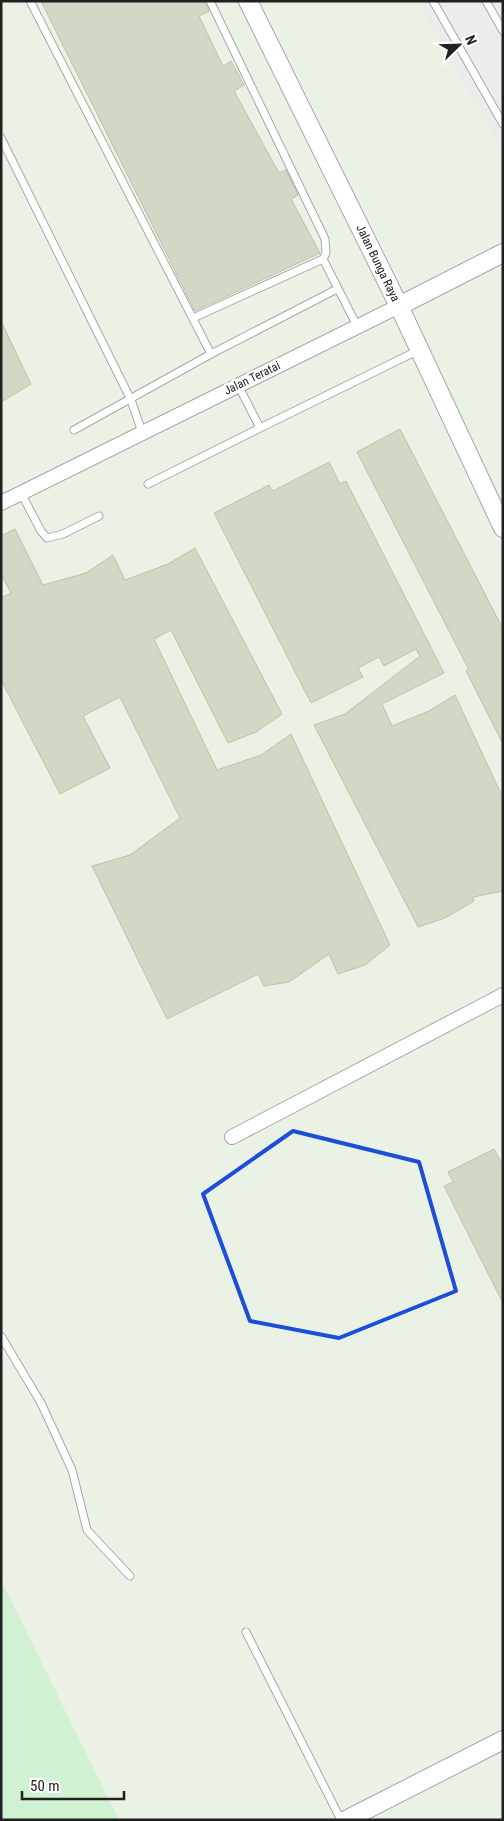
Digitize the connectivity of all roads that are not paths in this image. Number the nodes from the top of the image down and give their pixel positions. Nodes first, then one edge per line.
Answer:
1 (30, 1) edge
2 (210, 1) edge
3 (248, 1) edge
4 (433, 1) edge
5 (486, 1) edge
6 (503, 31) edge
7 (503, 124) edge
8 (1, 138) edge
9 (503, 253) edge
10 (323, 259) junction
11 (338, 290) junction
12 (399, 306) junction
13 (193, 318) junction
14 (357, 326) junction
15 (420, 350) junction
16 (211, 354) junction
17 (238, 385) junction
18 (131, 400) junction
19 (260, 428) junction
20 (74, 430) dead end
21 (142, 432) junction
22 (148, 484) dead end
23 (21, 493) junction
24 (1, 503) edge
25 (99, 516) dead end
26 (503, 528) edge
27 (503, 994) edge
28 (232, 1137) dead end
29 (1, 1336) edge
30 (130, 1576) dead end
31 (246, 1632) dead end
32 (503, 1740) edge
33 (341, 1820) edge
34 (346, 1820) edge

1 - 13 lane
2 - 10 lane
3 - 12 street, Jalan Bunga Raya
4 - 7 lane
5 - 6 lane
8 - 18 lane
9 - 12 street, Jalan Teratai
10 - 11 lane
10 - 13 lane
11 - 14 lane
11 - 16 lane
12 - 14 street, Jalan Teratai
12 - 15 street, Jalan Bunga Raya
13 - 16 lane
14 - 17 street, Jalan Teratai
15 - 19 lane
15 - 26 street, Jalan Bunga Raya
16 - 18 lane
17 - 19 lane
17 - 21 street, Jalan Teratai
18 - 20 lane
18 - 21 lane
19 - 22 lane
21 - 23 street, Jalan Teratai
23 - 24 street, Jalan Teratai
23 - 25 lane
27 - 28 street
29 - 30 lane
31 - 33 lane
32 - 34 street

